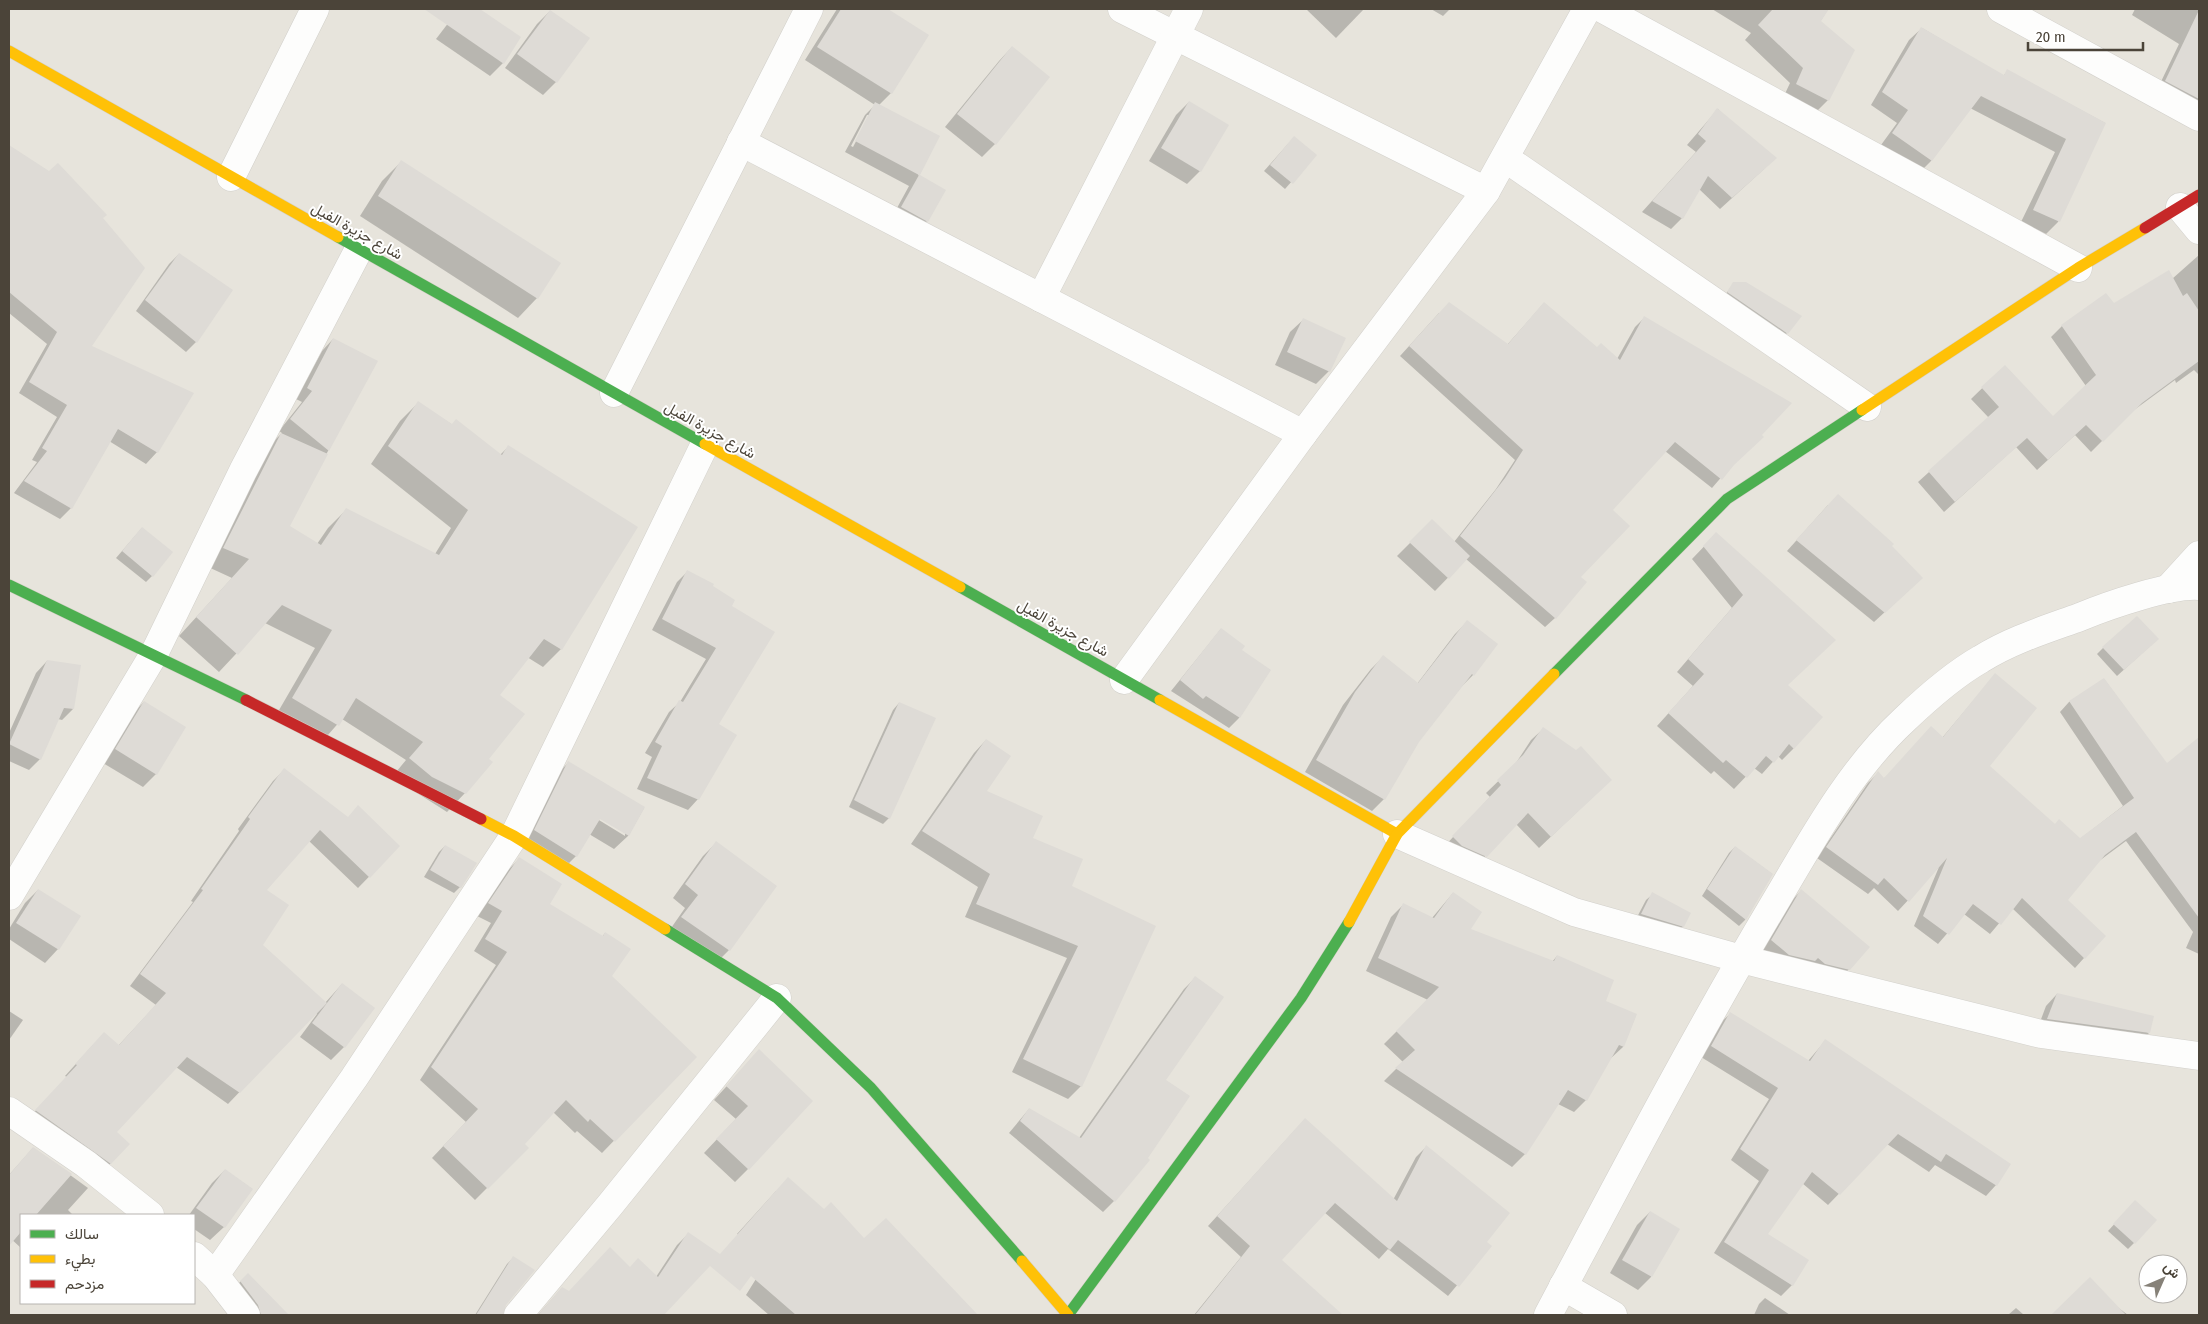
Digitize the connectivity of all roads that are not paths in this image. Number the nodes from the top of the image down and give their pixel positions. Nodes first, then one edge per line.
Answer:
1 (315, 9) edge
2 (809, 9) edge
3 (1122, 9) edge
4 (1189, 9) edge
5 (1587, 9) edge
6 (1603, 9) edge
7 (2001, 9) edge
8 (1175, 36) junction
9 (9, 51) edge
10 (2199, 117) edge
11 (741, 142) junction
12 (1505, 158) junction
13 (231, 177) junction
14 (1486, 191) junction
15 (2190, 201) edge
16 (2199, 230) edge
17 (359, 250) junction
18 (2078, 268) junction
19 (1041, 298) junction
20 (614, 393) junction
21 (1867, 407) junction
22 (1303, 434) junction
23 (705, 444) junction
24 (2199, 555) edge
25 (9, 585) edge
26 (2199, 586) edge
27 (2168, 589) junction
28 (154, 654) junction
29 (1124, 680) junction
30 (1397, 834) junction
31 (514, 836) junction
32 (9, 896) edge
33 (1741, 959) junction
34 (776, 998) junction
35 (2199, 1056) edge
36 (9, 1111) edge
37 (149, 1214) edge
38 (195, 1257) edge
39 (215, 1275) junction
40 (1563, 1286) junction
41 (246, 1315) edge
42 (518, 1315) edge
43 (1068, 1315) edge
44 (1548, 1315) edge
45 (1614, 1315) edge

1 - 13 street
2 - 11 street
3 - 8 street
4 - 8 street
5 - 12 street
6 - 18 street
7 - 10 street
8 - 14 street
8 - 19 street
9 - 13 street, شارع جزيرة الفيل
11 - 19 street
11 - 20 street
12 - 14 street
12 - 21 street
13 - 17 street, شارع جزيرة الفيل
14 - 22 street
15 - 16 street
15 - 18 street
17 - 20 street, شارع جزيرة الفيل
17 - 28 street
18 - 21 street
19 - 22 street
20 - 23 street, شارع جزيرة الفيل
21 - 30 street
22 - 29 street
23 - 29 street, شارع جزيرة الفيل
23 - 31 street
24 - 27 street
25 - 28 street
26 - 27 street
27 - 33 street
28 - 31 street
28 - 32 street
29 - 30 street, شارع جزيرة الفيل
30 - 33 street
30 - 43 street
31 - 34 street
31 - 39 street
33 - 35 street
33 - 40 street
34 - 42 street
34 - 43 street
36 - 37 street
38 - 39 street
39 - 41 street
40 - 44 street
40 - 45 street

